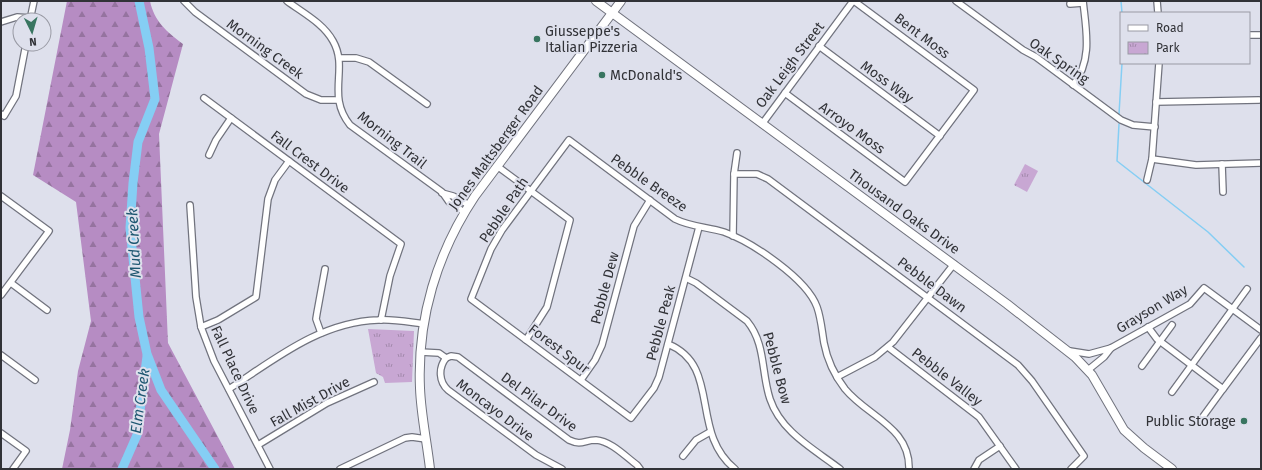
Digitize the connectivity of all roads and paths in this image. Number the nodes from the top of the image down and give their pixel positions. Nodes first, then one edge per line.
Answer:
1 (34, 1) edge
2 (184, 1) edge
3 (287, 1) edge
4 (596, 1) edge
5 (621, 1) edge
6 (854, 1) edge
7 (956, 1) edge
8 (1157, 1) edge
9 (1083, 2) edge
10 (1070, 4) dead end
11 (32, 12) edge
12 (1158, 12) edge
13 (612, 13) junction
14 (12, 19) edge
15 (1, 22) edge
16 (1250, 35) edge
17 (1261, 35) edge
18 (819, 46) junction
19 (24, 52) edge
20 (339, 58) junction
21 (1159, 64) edge
22 (1073, 85) junction
23 (785, 93) junction
24 (204, 98) dead end
25 (338, 100) junction
26 (1259, 100) dead end
27 (1156, 102) junction
28 (427, 104) dead end
29 (3, 115) edge
30 (231, 118) junction
31 (762, 124) junction
32 (1155, 127) junction
33 (940, 136) junction
34 (568, 140) joint
35 (737, 153) dead end
36 (208, 155) dead end
37 (1152, 159) junction
38 (289, 162) junction
39 (1261, 163) edge
40 (1222, 164) junction
41 (497, 166) junction
42 (734, 174) junction
43 (1147, 180) dead end
44 (530, 191) junction
45 (442, 192) junction
46 (1223, 192) dead end
47 (1, 196) edge
48 (650, 200) junction
49 (190, 205) dead end
50 (469, 205) junction
51 (464, 212) junction
52 (699, 228) junction
53 (733, 236) junction
54 (954, 264) junction
55 (325, 269) dead end
56 (686, 278) junction
57 (10, 283) junction
58 (1247, 289) dead end
59 (1, 295) edge
60 (928, 297) junction
61 (471, 299) joint
62 (1233, 309) junction
63 (47, 310) dead end
64 (381, 320) junction
65 (424, 324) junction
66 (1172, 325) dead end
67 (201, 327) junction
68 (1148, 327) junction
69 (1261, 330) edge
70 (321, 333) junction
71 (1261, 338) edge
72 (526, 340) junction
73 (1159, 341) junction
74 (668, 344) junction
75 (888, 347) junction
76 (1111, 348) junction
77 (1067, 351) junction
78 (420, 352) junction
79 (1, 355) edge
80 (446, 358) junction
81 (1192, 365) junction
82 (1142, 366) dead end
83 (1088, 370) junction
84 (837, 377) junction
85 (35, 380) dead end
86 (581, 380) junction
87 (374, 382) dead end
88 (229, 389) junction
89 (1223, 389) junction
90 (1172, 392) dead end
91 (632, 418) joint
92 (1199, 422) dead end
93 (710, 432) junction
94 (1, 433) edge
95 (426, 439) junction
96 (258, 445) junction
97 (1000, 446) junction
98 (682, 456) dead end
99 (13, 469) edge
100 (270, 469) edge
101 (340, 469) edge
102 (430, 469) edge
103 (562, 469) edge
104 (640, 469) edge
105 (735, 469) edge
106 (840, 469) edge
107 (909, 469) edge
108 (974, 469) edge
109 (1016, 469) edge
110 (1071, 469) edge
111 (1172, 469) edge

1 - 11 street
2 - 25 street, Morning Creek
3 - 20 street, Morning Trail
4 - 13 main road, Thousand Oaks Drive
5 - 13 main road, Jones Maltsberger Road
6 - 18 street, Oak Leigh Street
6 - 33 street, Bent Moss
7 - 22 street, Oak Spring
8 - 12 street
9 - 10 street
9 - 22 street
13 - 31 main road, Thousand Oaks Drive
13 - 41 main road, Jones Maltsberger Road
14 - 15 street
16 - 17 street
18 - 23 street, Oak Leigh Street
18 - 33 street, Moss Way
19 - 29 street
20 - 25 street, Morning Trail
20 - 28 street
21 - 27 street
22 - 32 street, Oak Spring
23 - 31 street, Oak Leigh Street
23 - 33 street, Arroyo Moss
24 - 30 street, Fall Crest Drive
25 - 45 street, Morning Trail
26 - 27 street
27 - 32 street
30 - 36 street
30 - 38 street, Fall Crest Drive
31 - 54 main road, Thousand Oaks Drive
32 - 37 street
34 - 44 street, Pebble Path
34 - 48 street, Pebble Breeze
35 - 42 street
37 - 40 street
37 - 43 street
38 - 64 street, Fall Crest Drive
38 - 67 street
39 - 40 street
40 - 46 street
41 - 44 street
41 - 50 main road, Jones Maltsberger Road
42 - 53 street
42 - 60 street, Pebble Dawn
44 - 61 street, Pebble Path
44 - 72 street
45 - 50 street, Morning Trail
45 - 51 street, Morning Trail
47 - 57 street
48 - 52 street, Pebble Breeze
48 - 86 street, Pebble Dew
49 - 67 street, Fall Place Drive
50 - 51 main road, Jones Maltsberger Road
51 - 65 main road, Jones Maltsberger Road
52 - 53 street, Pebble Breeze
52 - 56 street, Pebble Peak
53 - 84 street, Pebble Breeze
54 - 60 street
54 - 77 main road, Thousand Oaks Drive
55 - 70 street
56 - 74 street, Pebble Peak
56 - 106 street, Pebble Bow
57 - 59 street
57 - 63 street
58 - 62 street
60 - 75 street
60 - 110 street, Pebble Dawn
61 - 72 street, Forest Spur
62 - 68 street, Grayson Way
62 - 69 street, Grayson Way
62 - 81 street
64 - 65 street
64 - 70 street
65 - 78 main road, Jones Maltsberger Road
66 - 73 street
67 - 88 street, Fall Place Drive
68 - 73 street
68 - 76 street, Grayson Way
70 - 88 street
71 - 89 street
72 - 86 street, Forest Spur
73 - 81 street
73 - 82 street
74 - 91 street, Pebble Peak
74 - 93 street
75 - 84 street
75 - 97 street, Pebble Valley
76 - 77 street, Grayson Way
76 - 83 street, Grayson Way
77 - 83 main road, Thousand Oaks Drive
78 - 80 street
78 - 95 main road, Jones Maltsberger Road
79 - 85 street
80 - 103 street, Moncayo Drive
80 - 104 street, Del Pilar Drive
81 - 89 street
81 - 90 street
83 - 111 main road, Thousand Oaks Drive
84 - 107 street, Pebble Breeze
86 - 91 street, Forest Spur
87 - 96 street, Fall Mist Drive
88 - 96 street, Fall Place Drive
89 - 92 street
93 - 98 street
93 - 105 street
94 - 99 street
95 - 101 street
95 - 102 main road, Jones Maltsberger Road
96 - 100 street, Fall Place Drive
97 - 108 street
97 - 109 street, Pebble Valley

